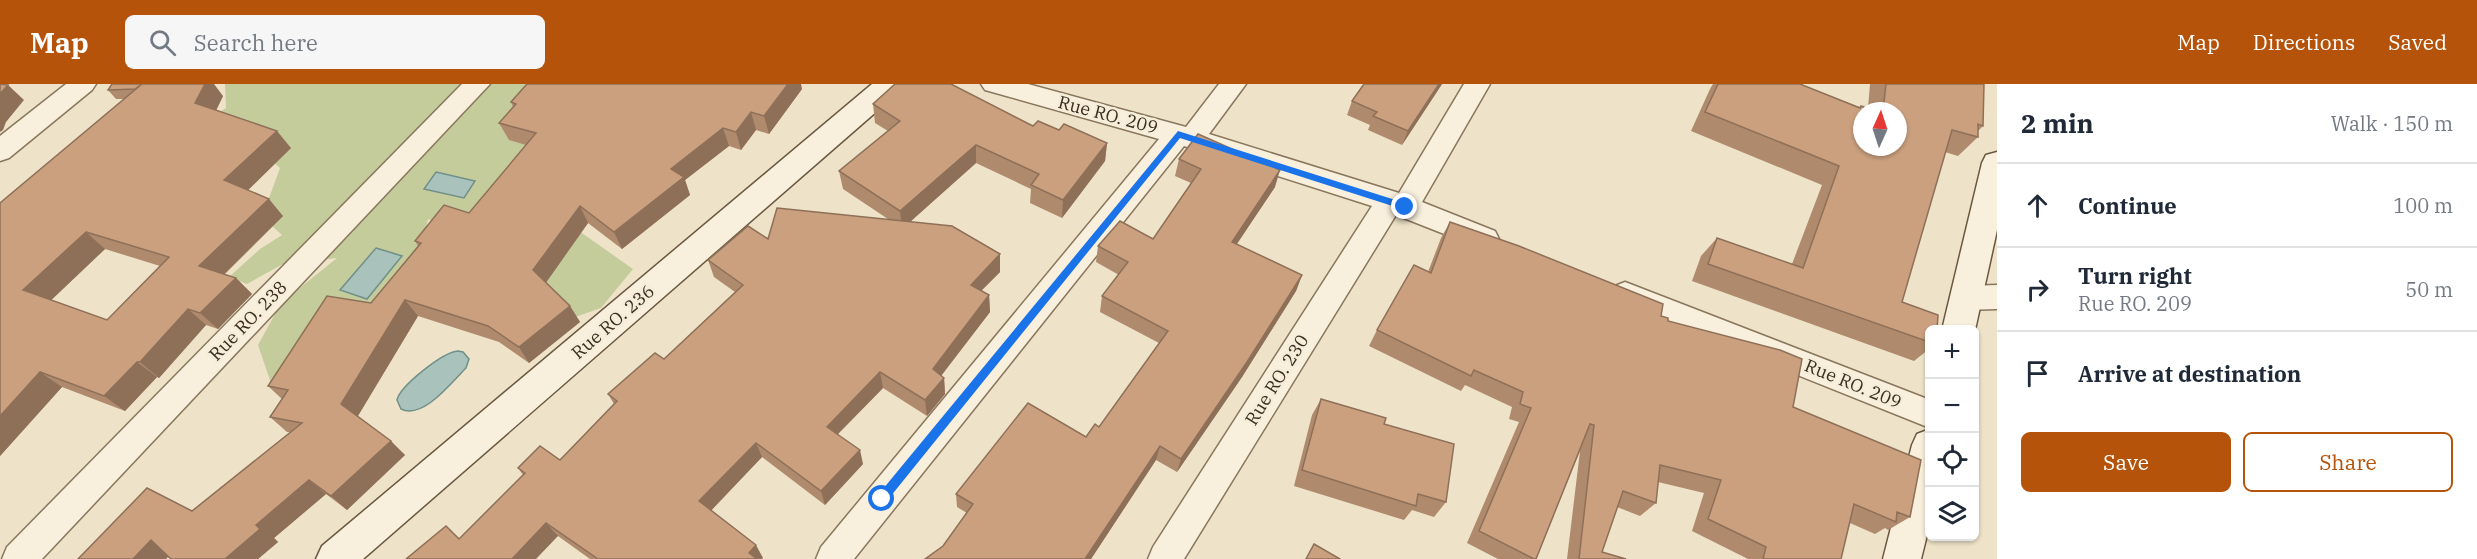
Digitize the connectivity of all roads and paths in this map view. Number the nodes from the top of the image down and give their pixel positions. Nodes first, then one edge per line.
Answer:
1 (83, 84) edge
2 (477, 84) edge
3 (890, 84) edge
4 (994, 84) edge
5 (1233, 84) edge
6 (1477, 84) edge
7 (1185, 136) junction
8 (0, 151) edge
9 (1997, 163) edge
10 (1397, 204) junction
11 (1514, 250) edge
12 (1601, 284) edge
13 (1997, 297) edge
14 (1965, 298) junction
15 (1959, 325) edge
16 (1925, 412) edge
17 (1925, 462) edge
18 (19, 559) edge
19 (335, 559) edge
20 (833, 559) edge
21 (1165, 559) edge
22 (1902, 559) edge

1 - 8 street
2 - 18 street, Rue RO. 238
3 - 19 street, Rue RO. 236
4 - 7 street, Rue RO. 209
5 - 7 street
6 - 10 street, Rue RO. 230
7 - 10 street, Rue RO. 209
7 - 20 street
9 - 14 street
10 - 11 street, Rue RO. 209
10 - 21 street, Rue RO. 230
12 - 16 street, Rue RO. 209
13 - 14 street
14 - 15 street
17 - 22 street

